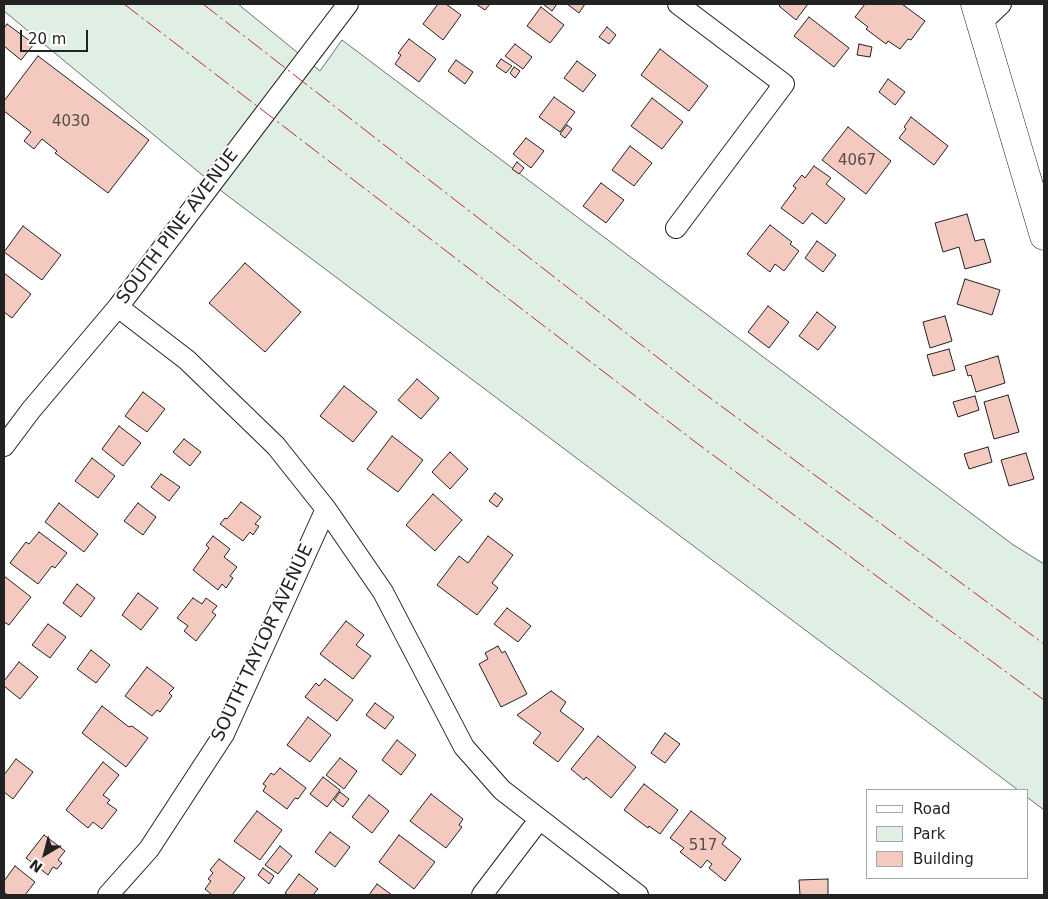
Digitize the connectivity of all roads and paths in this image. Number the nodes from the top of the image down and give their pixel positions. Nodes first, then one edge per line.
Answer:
1 (348, 4) edge
2 (678, 4) edge
3 (1001, 4) edge
4 (978, 14) edge
5 (676, 228) dead end
6 (1044, 236) edge
7 (118, 307) junction
8 (4, 446) edge
9 (326, 509) junction
10 (539, 820) junction
11 (108, 895) edge
12 (482, 895) edge
13 (638, 895) edge

1 - 7 street, SOUTH PINE AVENUE
2 - 5 street
3 - 4 street
4 - 6 street
7 - 8 street, SOUTH PINE AVENUE
7 - 9 street
9 - 10 street
9 - 11 street, SOUTH TAYLOR AVENUE
10 - 12 street
10 - 13 street

